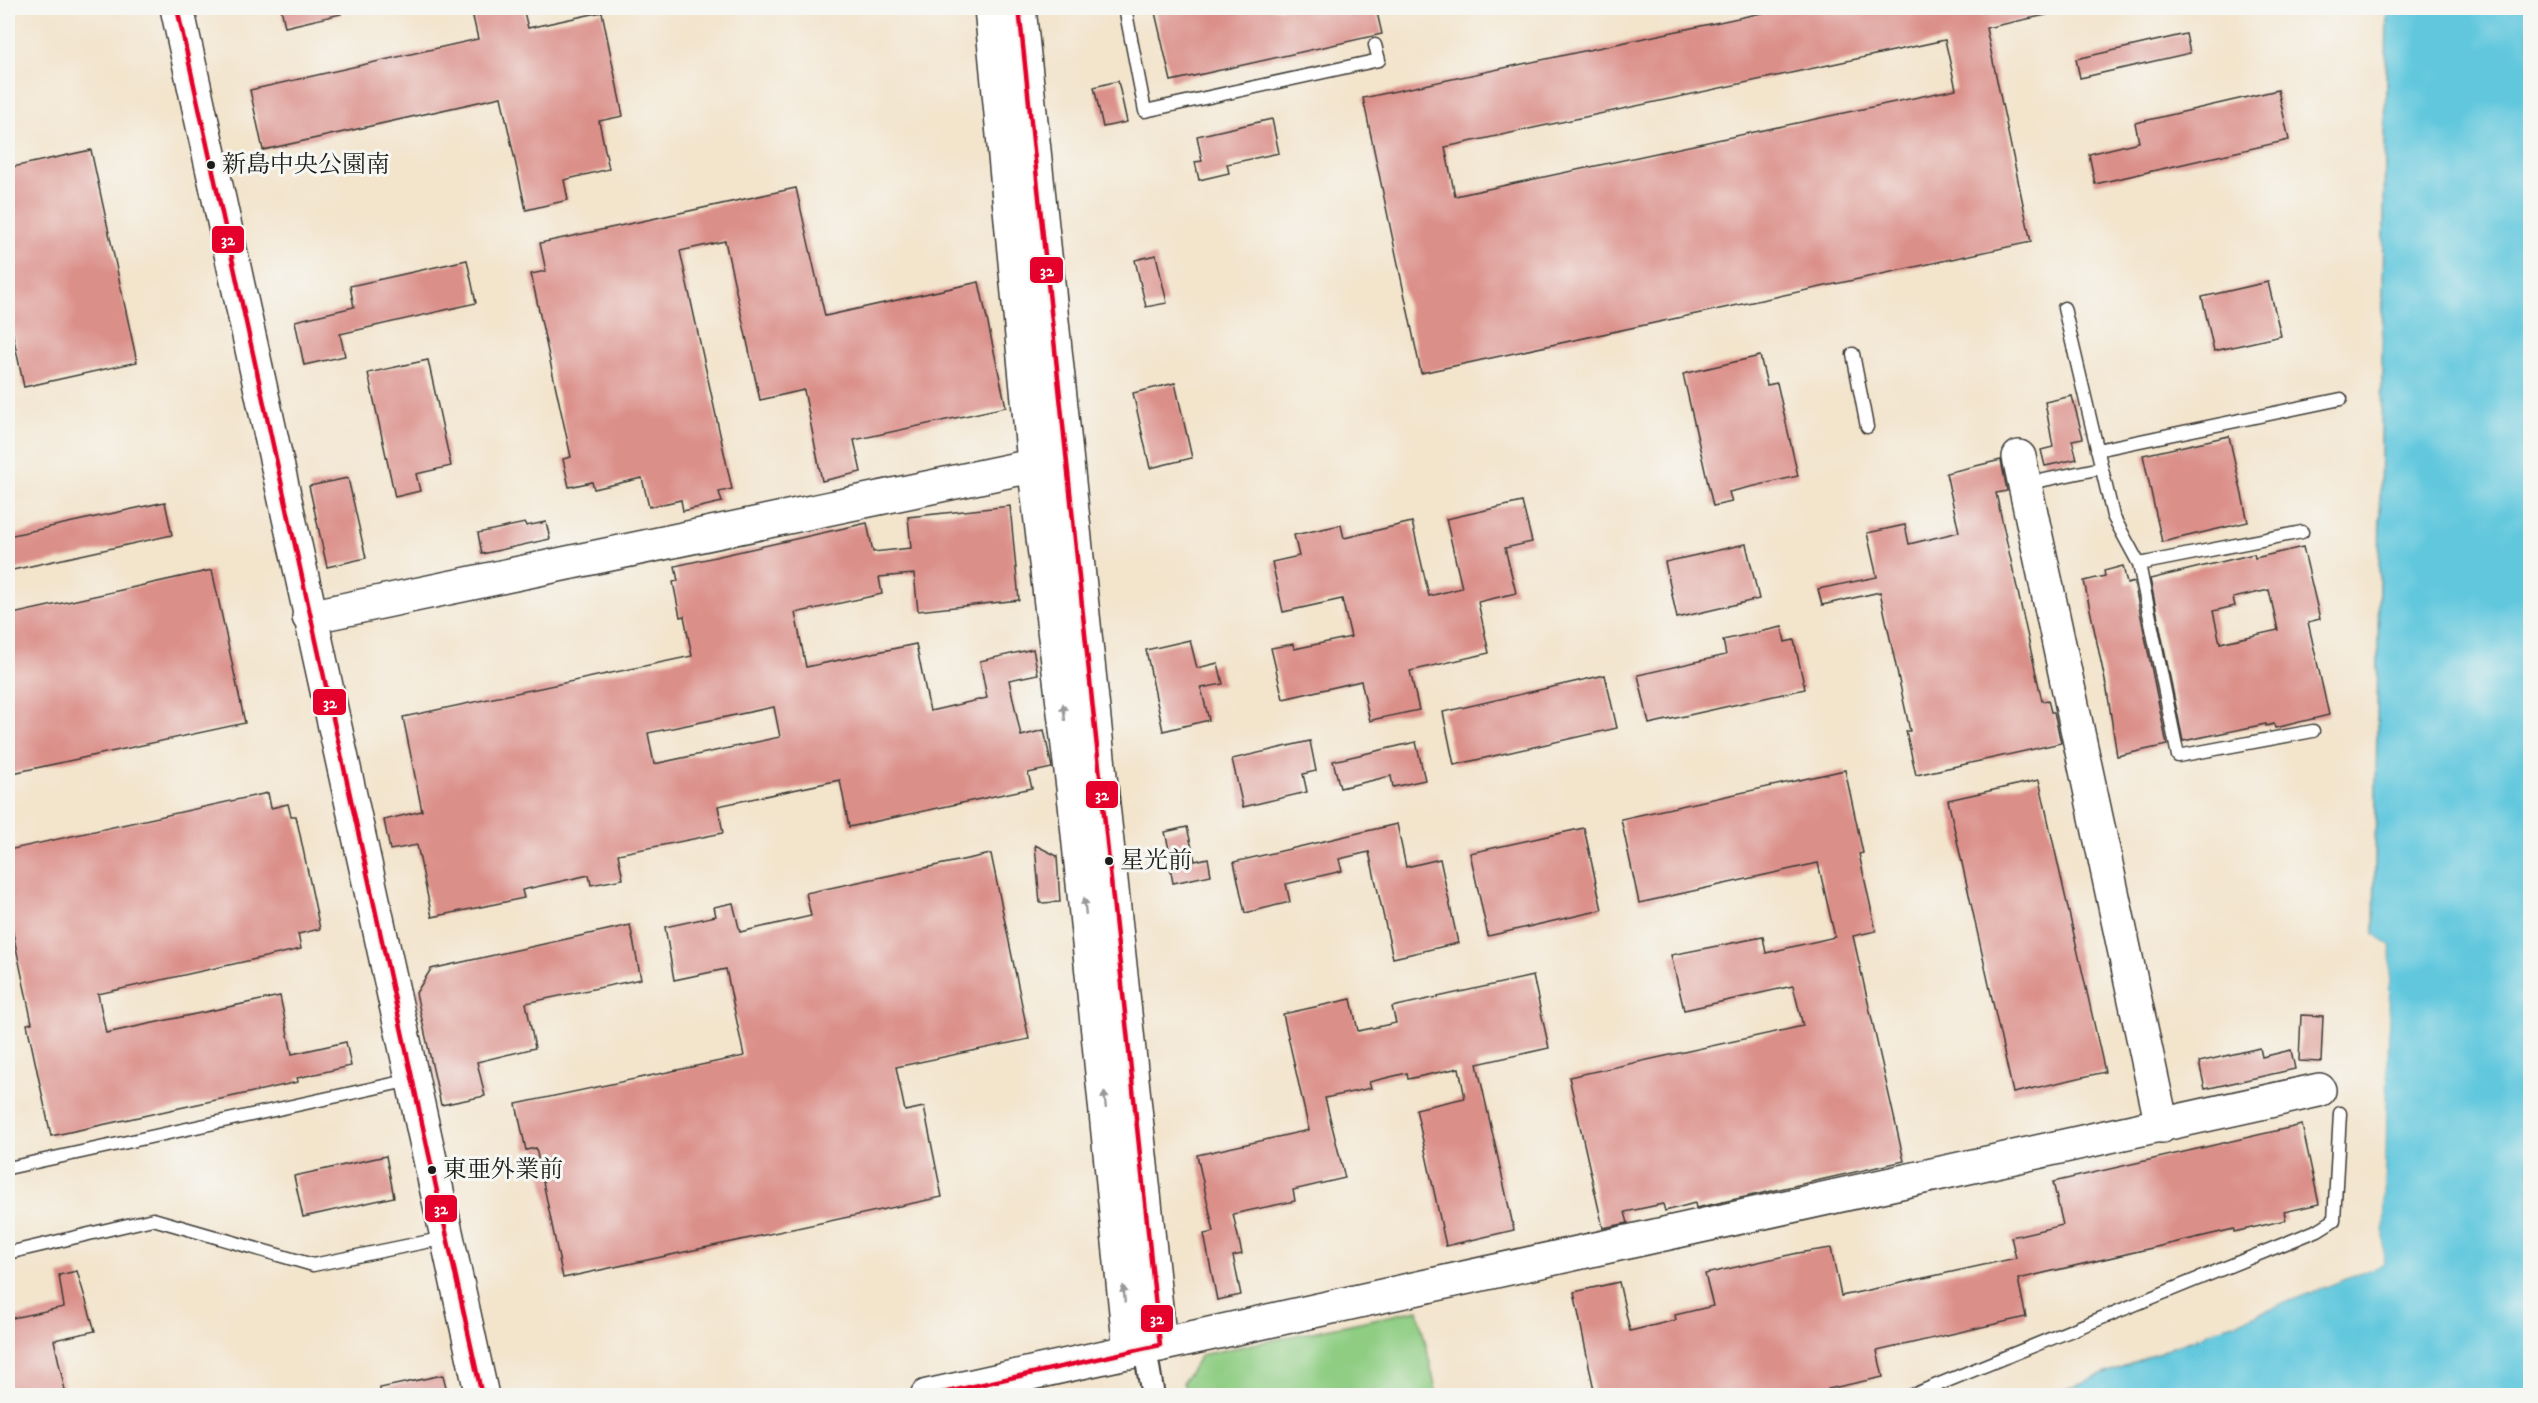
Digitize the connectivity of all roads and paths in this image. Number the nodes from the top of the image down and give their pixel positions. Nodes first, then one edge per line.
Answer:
1 (177, 8) edge
2 (1015, 8) edge
3 (1125, 8) edge
4 (1376, 45) dead end
5 (2064, 308) dead end
6 (1853, 354) dead end
7 (2342, 399) dead end
8 (1867, 427) dead end
9 (2097, 450) junction
10 (1050, 461) junction
11 (2101, 468) junction
12 (2022, 471) joint
13 (2302, 531) dead end
14 (2139, 564) junction
15 (309, 617) junction
16 (2313, 731) dead end
17 (411, 1080) junction
18 (2329, 1102) joint
19 (2163, 1126) junction
20 (8, 1168) edge
21 (446, 1238) junction
22 (8, 1253) edge
23 (1145, 1349) junction
24 (482, 1395) edge
25 (927, 1395) edge
26 (1153, 1395) edge
27 (1910, 1395) edge

1 - 15 street
2 - 10 street
2 - 10 street
3 - 4 lane
5 - 9 lane
6 - 8 lane
7 - 9 lane
9 - 11 lane
10 - 15 street
10 - 23 street
11 - 12 lane
11 - 14 lane
12 - 19 street
13 - 14 lane
14 - 16 lane
15 - 17 street
17 - 20 lane
17 - 21 street
18 - 19 street
18 - 27 lane
19 - 23 street
21 - 22 lane
21 - 24 street
23 - 25 street
23 - 26 street

